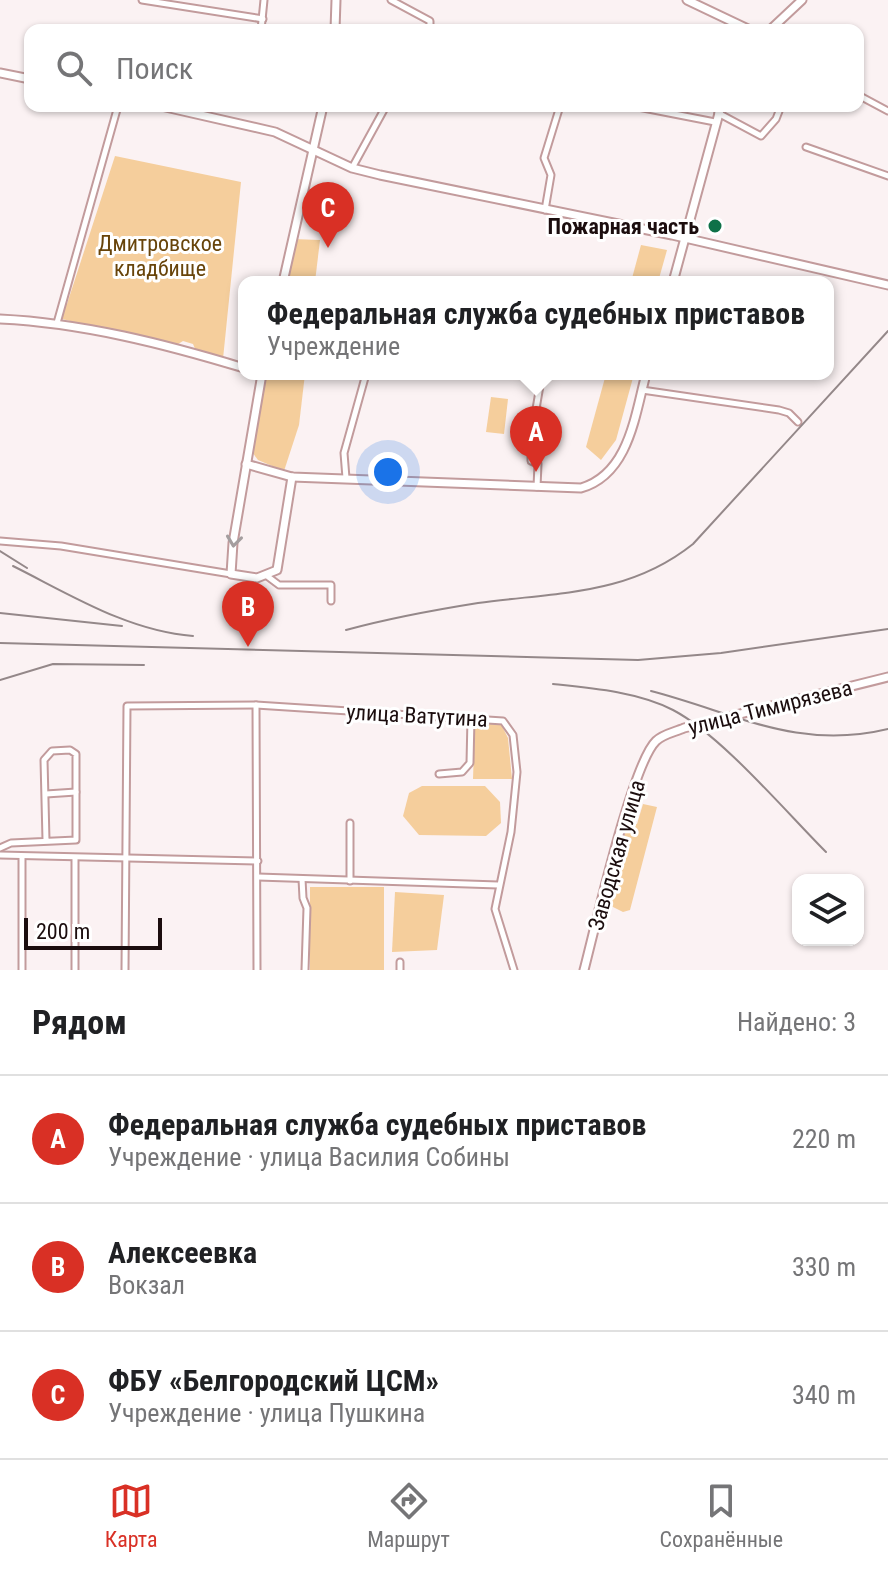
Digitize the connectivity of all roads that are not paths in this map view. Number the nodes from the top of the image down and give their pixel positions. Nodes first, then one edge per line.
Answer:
1 (142, 0) edge
2 (264, 0) edge
3 (336, 0) edge
4 (391, 0) edge
5 (687, 0) edge
6 (802, 0) edge
7 (263, 19) junction
8 (778, 23) edge
9 (262, 24) edge
10 (335, 24) edge
11 (430, 24) edge
12 (737, 24) edge
13 (0, 73) edge
14 (24, 78) edge
15 (864, 98) edge
16 (888, 111) edge
17 (116, 112) edge
18 (187, 112) edge
19 (322, 112) edge
20 (383, 112) edge
21 (558, 112) edge
22 (697, 112) edge
23 (779, 112) edge
24 (718, 114) edge
25 (806, 147) dead end
26 (313, 149) junction
27 (352, 168) junction
28 (888, 176) edge
29 (545, 210) junction
30 (684, 238) junction
31 (284, 276) edge
32 (674, 276) edge
33 (886, 285) edge
34 (0, 319) edge
35 (57, 323) junction
36 (238, 367) edge
37 (261, 380) edge
38 (364, 380) edge
39 (541, 380) edge
40 (644, 380) edge
41 (642, 390) junction
42 (798, 422) dead end
43 (246, 464) junction
44 (292, 477) junction
45 (346, 478) junction
46 (537, 487) junction
47 (0, 541) edge
48 (231, 574) junction
49 (267, 576) junction
50 (331, 601) dead end
51 (888, 677) edge
52 (256, 705) junction
53 (471, 718) junction
54 (654, 742) joint
55 (439, 774) dead end
56 (76, 792) junction
57 (46, 794) junction
58 (350, 823) dead end
59 (46, 840) junction
60 (0, 848) edge
61 (0, 855) edge
62 (22, 857) junction
63 (75, 858) junction
64 (124, 858) junction
65 (258, 861) junction
66 (258, 877) junction
67 (302, 879) junction
68 (350, 881) junction
69 (498, 885) junction
70 (400, 962) dead end
71 (22, 970) edge
72 (75, 970) edge
73 (125, 970) edge
74 (257, 970) edge
75 (305, 970) edge
76 (400, 970) edge
77 (514, 970) edge
78 (584, 970) edge

1 - 7 street
2 - 7 street
3 - 10 street
4 - 11 street
5 - 12 street
6 - 8 street
7 - 9 street
13 - 14 street
15 - 16 street
17 - 35 street
18 - 26 street
19 - 26 street
20 - 27 street
21 - 29 street
22 - 24 street
23 - 24 street
24 - 30 street
25 - 28 street
26 - 27 street
26 - 31 street
27 - 29 street
29 - 30 street
30 - 32 street
30 - 33 street
34 - 35 street
35 - 36 street
37 - 43 street
38 - 45 street
39 - 46 street
40 - 41 street
41 - 42 street
41 - 46 street
43 - 44 street
43 -> 48 street
44 - 45 street
44 - 49 street
45 - 46 street
47 - 48 street
48 - 49 street
49 - 50 street
51 - 54 street, улица Тимирязева
52 - 53 street, улица Ватутина
52 - 64 street, улица Ватутина
52 - 65 street
53 - 55 street
53 - 69 street, улица Ватутина
54 - 78 street, Заводская улица
56 - 57 street
56 - 57 street
56 - 59 street
57 - 59 street
58 - 68 street
59 - 60 street
61 - 62 street
62 - 63 street
62 - 71 street
63 - 64 street
63 - 72 street
64 - 65 street
64 - 73 street
65 - 66 street
66 - 67 street
66 - 74 street
67 - 68 street
67 - 75 street
68 - 69 street
69 - 77 street, улица Ватутина
70 - 76 street

